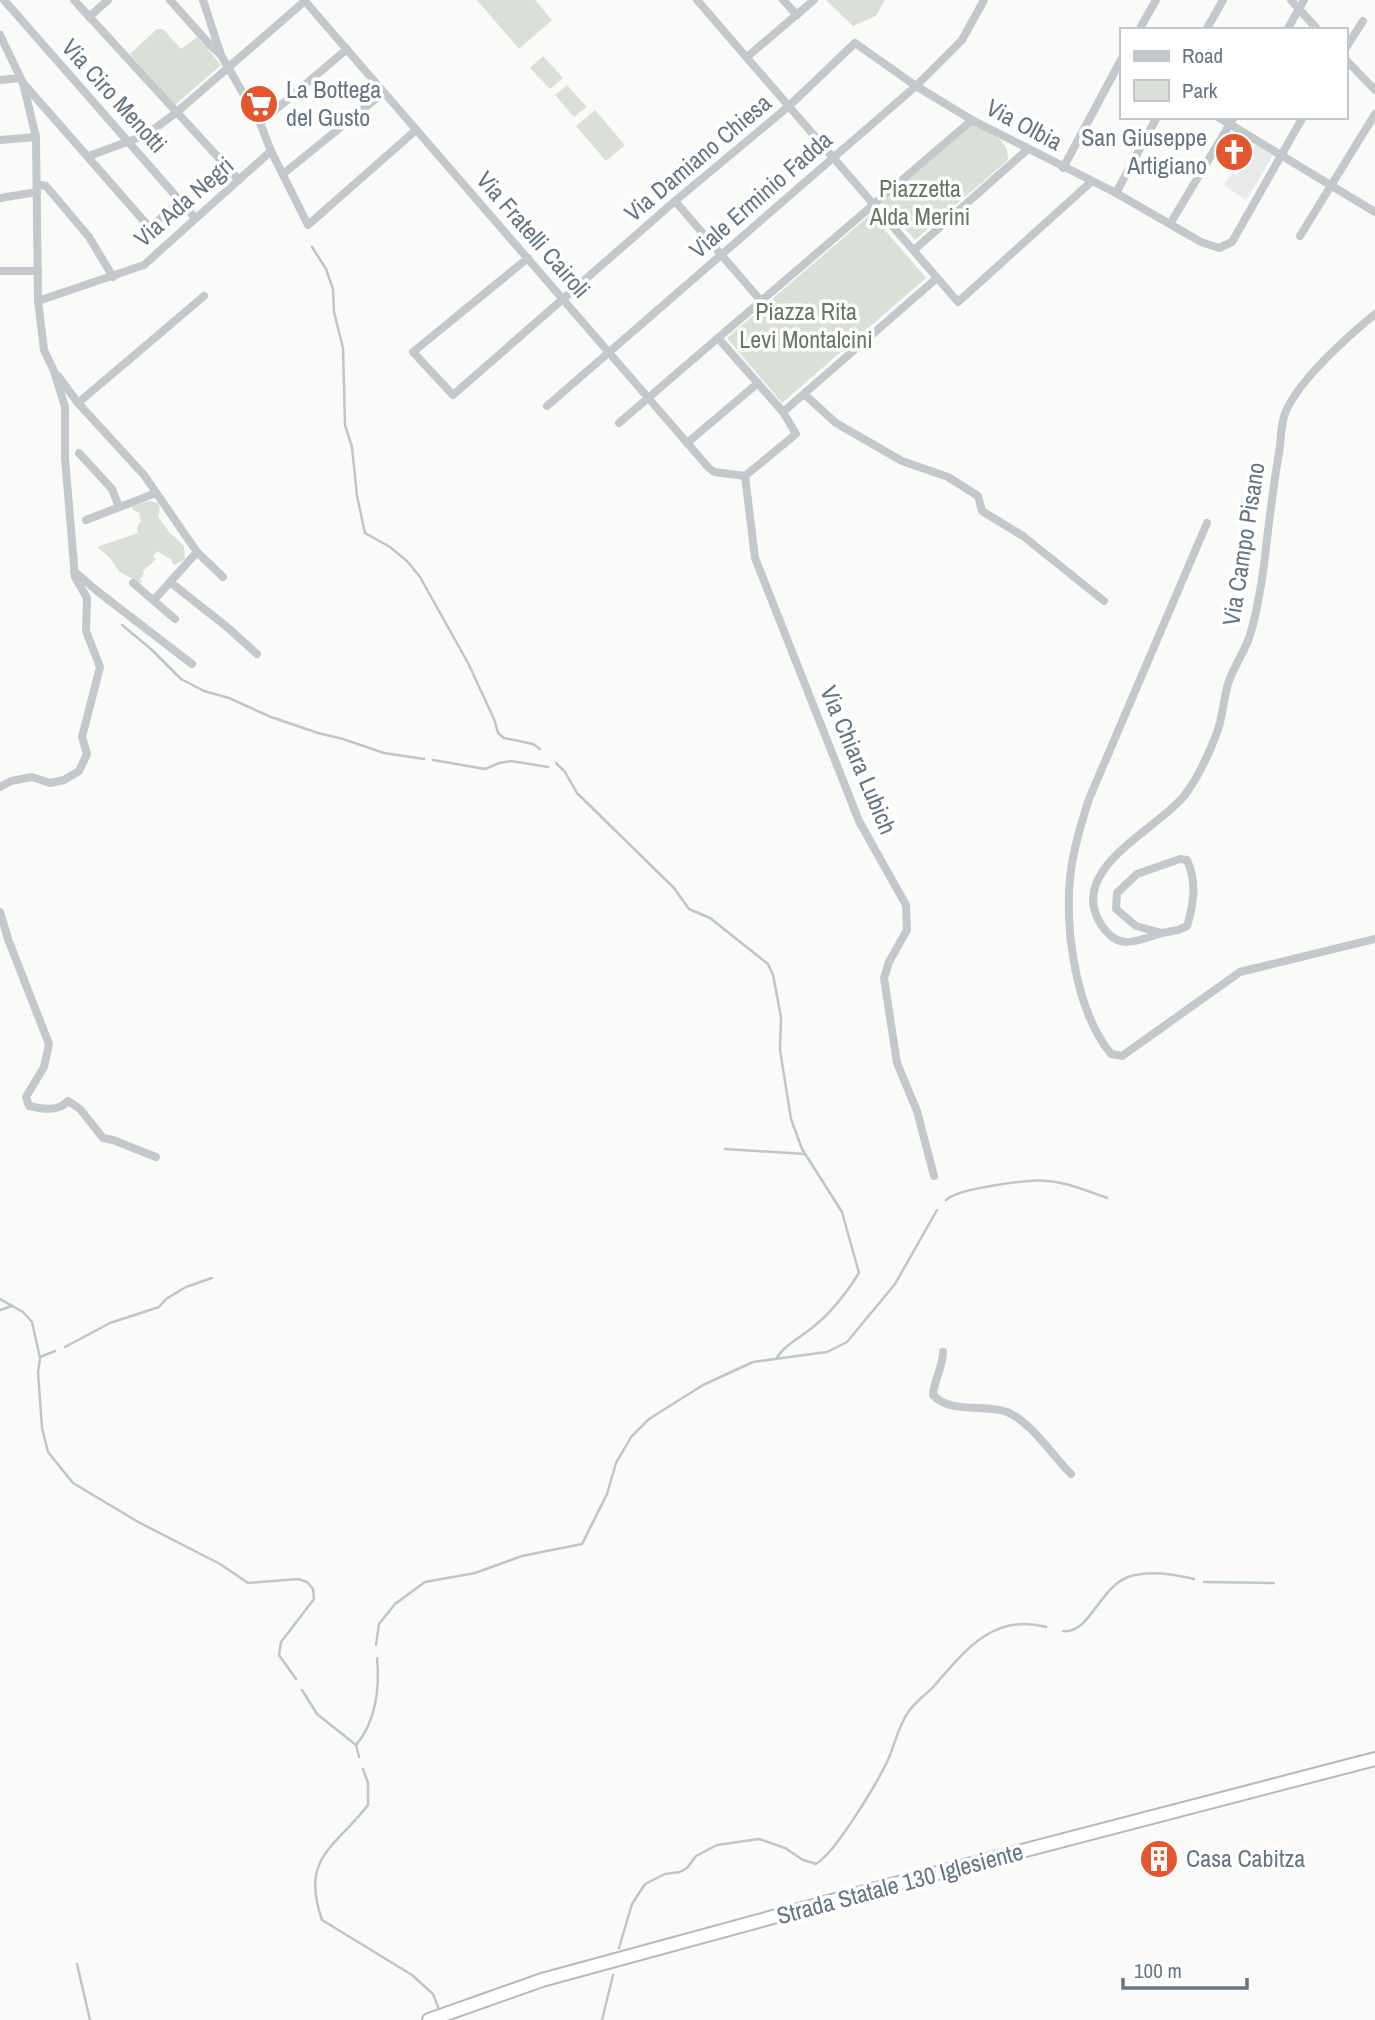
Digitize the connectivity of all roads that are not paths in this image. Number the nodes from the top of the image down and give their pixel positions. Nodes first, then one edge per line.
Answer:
1 (4, 0) edge
2 (74, 0) edge
3 (108, 0) edge
4 (170, 0) edge
5 (305, 0) edge
6 (697, 0) edge
7 (783, 0) edge
8 (814, 0) edge
9 (984, 0) edge
10 (1156, 0) edge
11 (1223, 0) edge
12 (1291, 0) edge
13 (1304, 0) edge
14 (207, 2) edge
15 (1298, 10) junction
16 (797, 15) junction
17 (89, 17) junction
18 (1363, 21) dead end
19 (1140, 28) edge
20 (1207, 28) edge
21 (1288, 28) edge
22 (1316, 28) edge
23 (0, 35) edge
24 (855, 43) joint
25 (1347, 46) edge
26 (346, 48) junction
27 (221, 55) junction
28 (747, 57) junction
29 (1347, 61) edge
30 (1120, 62) edge
31 (228, 67) junction
32 (0, 79) edge
33 (21, 81) junction
34 (916, 86) junction
35 (1375, 90) edge
36 (383, 93) junction
37 (789, 106) junction
38 (177, 112) junction
39 (1375, 114) edge
40 (1156, 119) edge
41 (1302, 119) edge
42 (972, 120) junction
43 (1232, 121) edge
44 (260, 123) junction
45 (416, 130) junction
46 (36, 137) junction
47 (0, 140) edge
48 (129, 142) junction
49 (1028, 149) junction
50 (271, 151) junction
51 (1281, 154) junction
52 (89, 156) junction
53 (833, 157) junction
54 (1063, 168) junction
55 (283, 174) junction
56 (239, 180) junction
57 (1091, 182) junction
58 (1331, 184) junction
59 (37, 188) junction
60 (1116, 194) junction
61 (0, 198) edge
62 (180, 201) junction
63 (675, 201) junction
64 (874, 204) junction
65 (1375, 212) edge
66 (195, 218) junction
67 (1170, 224) junction
68 (1300, 236) dead end
69 (914, 250) junction
70 (722, 254) junction
71 (528, 258) junction
72 (0, 271) edge
73 (38, 271) junction
74 (113, 277) junction
75 (937, 278) junction
76 (204, 296) dead end
77 (563, 299) junction
78 (38, 301) junction
79 (761, 301) junction
80 (1375, 314) edge
81 (718, 338) junction
82 (608, 352) junction
83 (54, 371) junction
84 (758, 383) junction
85 (804, 394) junction
86 (649, 398) junction
87 (78, 403) junction
88 (547, 406) dead end
89 (783, 412) junction
90 (619, 423) dead end
91 (688, 443) junction
92 (79, 453) dead end
93 (744, 476) junction
94 (156, 493) junction
95 (119, 507) junction
96 (86, 520) dead end
97 (1207, 523) dead end
98 (197, 552) junction
99 (74, 571) junction
100 (223, 577) dead end
101 (170, 582) junction
102 (133, 583) dead end
103 (154, 600) junction
104 (1104, 601) dead end
105 (175, 619) dead end
106 (257, 654) dead end
107 (192, 664) dead end
108 (0, 787) edge
109 (0, 912) edge
110 (1162, 933) junction
111 (1375, 939) edge
112 (156, 1157) dead end
113 (934, 1176) dead end
114 (943, 1352) dead end
115 (1071, 1474) dead end
116 (1375, 1759) edge
117 (429, 2020) edge

1 - 48 street, Via Ciro Menotti
2 - 17 street
3 - 17 street
4 - 27 street
5 - 26 street, Via Fratelli Cairoli
5 - 31 street
6 - 28 street
7 - 16 street
8 - 16 street
9 - 34 street, Viale Erminio Fadda
10 - 19 street
11 - 20 street
12 - 15 street
13 - 15 street
14 - 27 street
15 - 21 street
15 - 22 street
16 - 28 street
17 - 38 street
18 - 25 street
23 - 33 street
24 - 34 street, Via Olbia
24 - 37 street, Via Damiano Chiesa
26 - 36 street, Via Fratelli Cairoli
26 - 44 street
27 - 31 street
28 - 37 street
29 - 35 street
30 - 54 street
31 - 38 street
31 - 44 street
32 - 33 street
33 - 46 street
33 - 52 street
34 - 42 street, Via Olbia
34 - 53 street, Viale Erminio Fadda
36 - 45 street, Via Fratelli Cairoli
36 - 55 street
37 - 53 street
37 - 63 street, Via Damiano Chiesa
38 - 48 street
38 - 56 street
39 - 58 street
40 - 60 street
41 - 51 street
42 - 49 street, Via Olbia
42 - 64 street
43 - 51 street
43 - 67 street
44 - 50 street
45 - 55 street
45 - 71 street, Via Fratelli Cairoli
46 - 47 street
46 - 59 street
48 - 52 street
48 - 62 street, Via Ciro Menotti
49 - 54 street, Via Olbia
49 - 69 street
50 - 55 street
50 - 56 street, Via Ada Negri
51 - 58 street
51 - 67 street, Via Olbia
52 - 62 street
53 - 64 street
53 - 70 street, Viale Erminio Fadda
54 - 57 street, Via Olbia
56 - 66 street, Via Ada Negri
57 - 60 street, Via Olbia
57 - 75 street
58 - 65 street
58 - 68 street
59 - 61 street
59 - 73 street
59 - 74 street
60 - 67 street, Via Olbia
62 - 66 street, Via Ciro Menotti
63 - 70 street
63 - 77 street, Via Damiano Chiesa
64 - 69 street
64 - 79 street
66 - 74 street, Via Ada Negri
69 - 75 street
70 - 79 street
70 - 82 street, Viale Erminio Fadda
71 - 77 street, Via Fratelli Cairoli
71 - 77 street, Via Damiano Chiesa
72 - 73 street
73 - 78 street
74 - 78 street, Via Ada Negri
75 - 85 street
76 - 87 street
77 - 82 street, Via Fratelli Cairoli
78 - 83 street
79 - 81 street
80 - 110 street, Via Campo Pisano
81 - 84 street
81 - 86 street
82 - 86 street, Via Fratelli Cairoli
82 - 88 street, Viale Erminio Fadda
83 - 87 street
83 - 99 street
84 - 89 street
84 - 91 street
85 - 89 street
85 - 104 street
86 - 90 street
86 - 91 street, Via Fratelli Cairoli
87 - 94 street
89 - 93 street
91 - 93 street, Via Fratelli Cairoli
92 - 95 street
93 - 113 street, Via Chiara Lubich
94 - 95 street
94 - 98 street
95 - 96 street
97 - 111 street
98 - 100 street
98 - 101 street
99 - 107 street
99 - 108 street
101 - 103 street
101 - 106 street
102 - 103 street
103 - 105 street
109 - 112 street
110 - 110 street
114 - 115 street
116 - 117 highway, Strada Statale 130 Iglesiente

